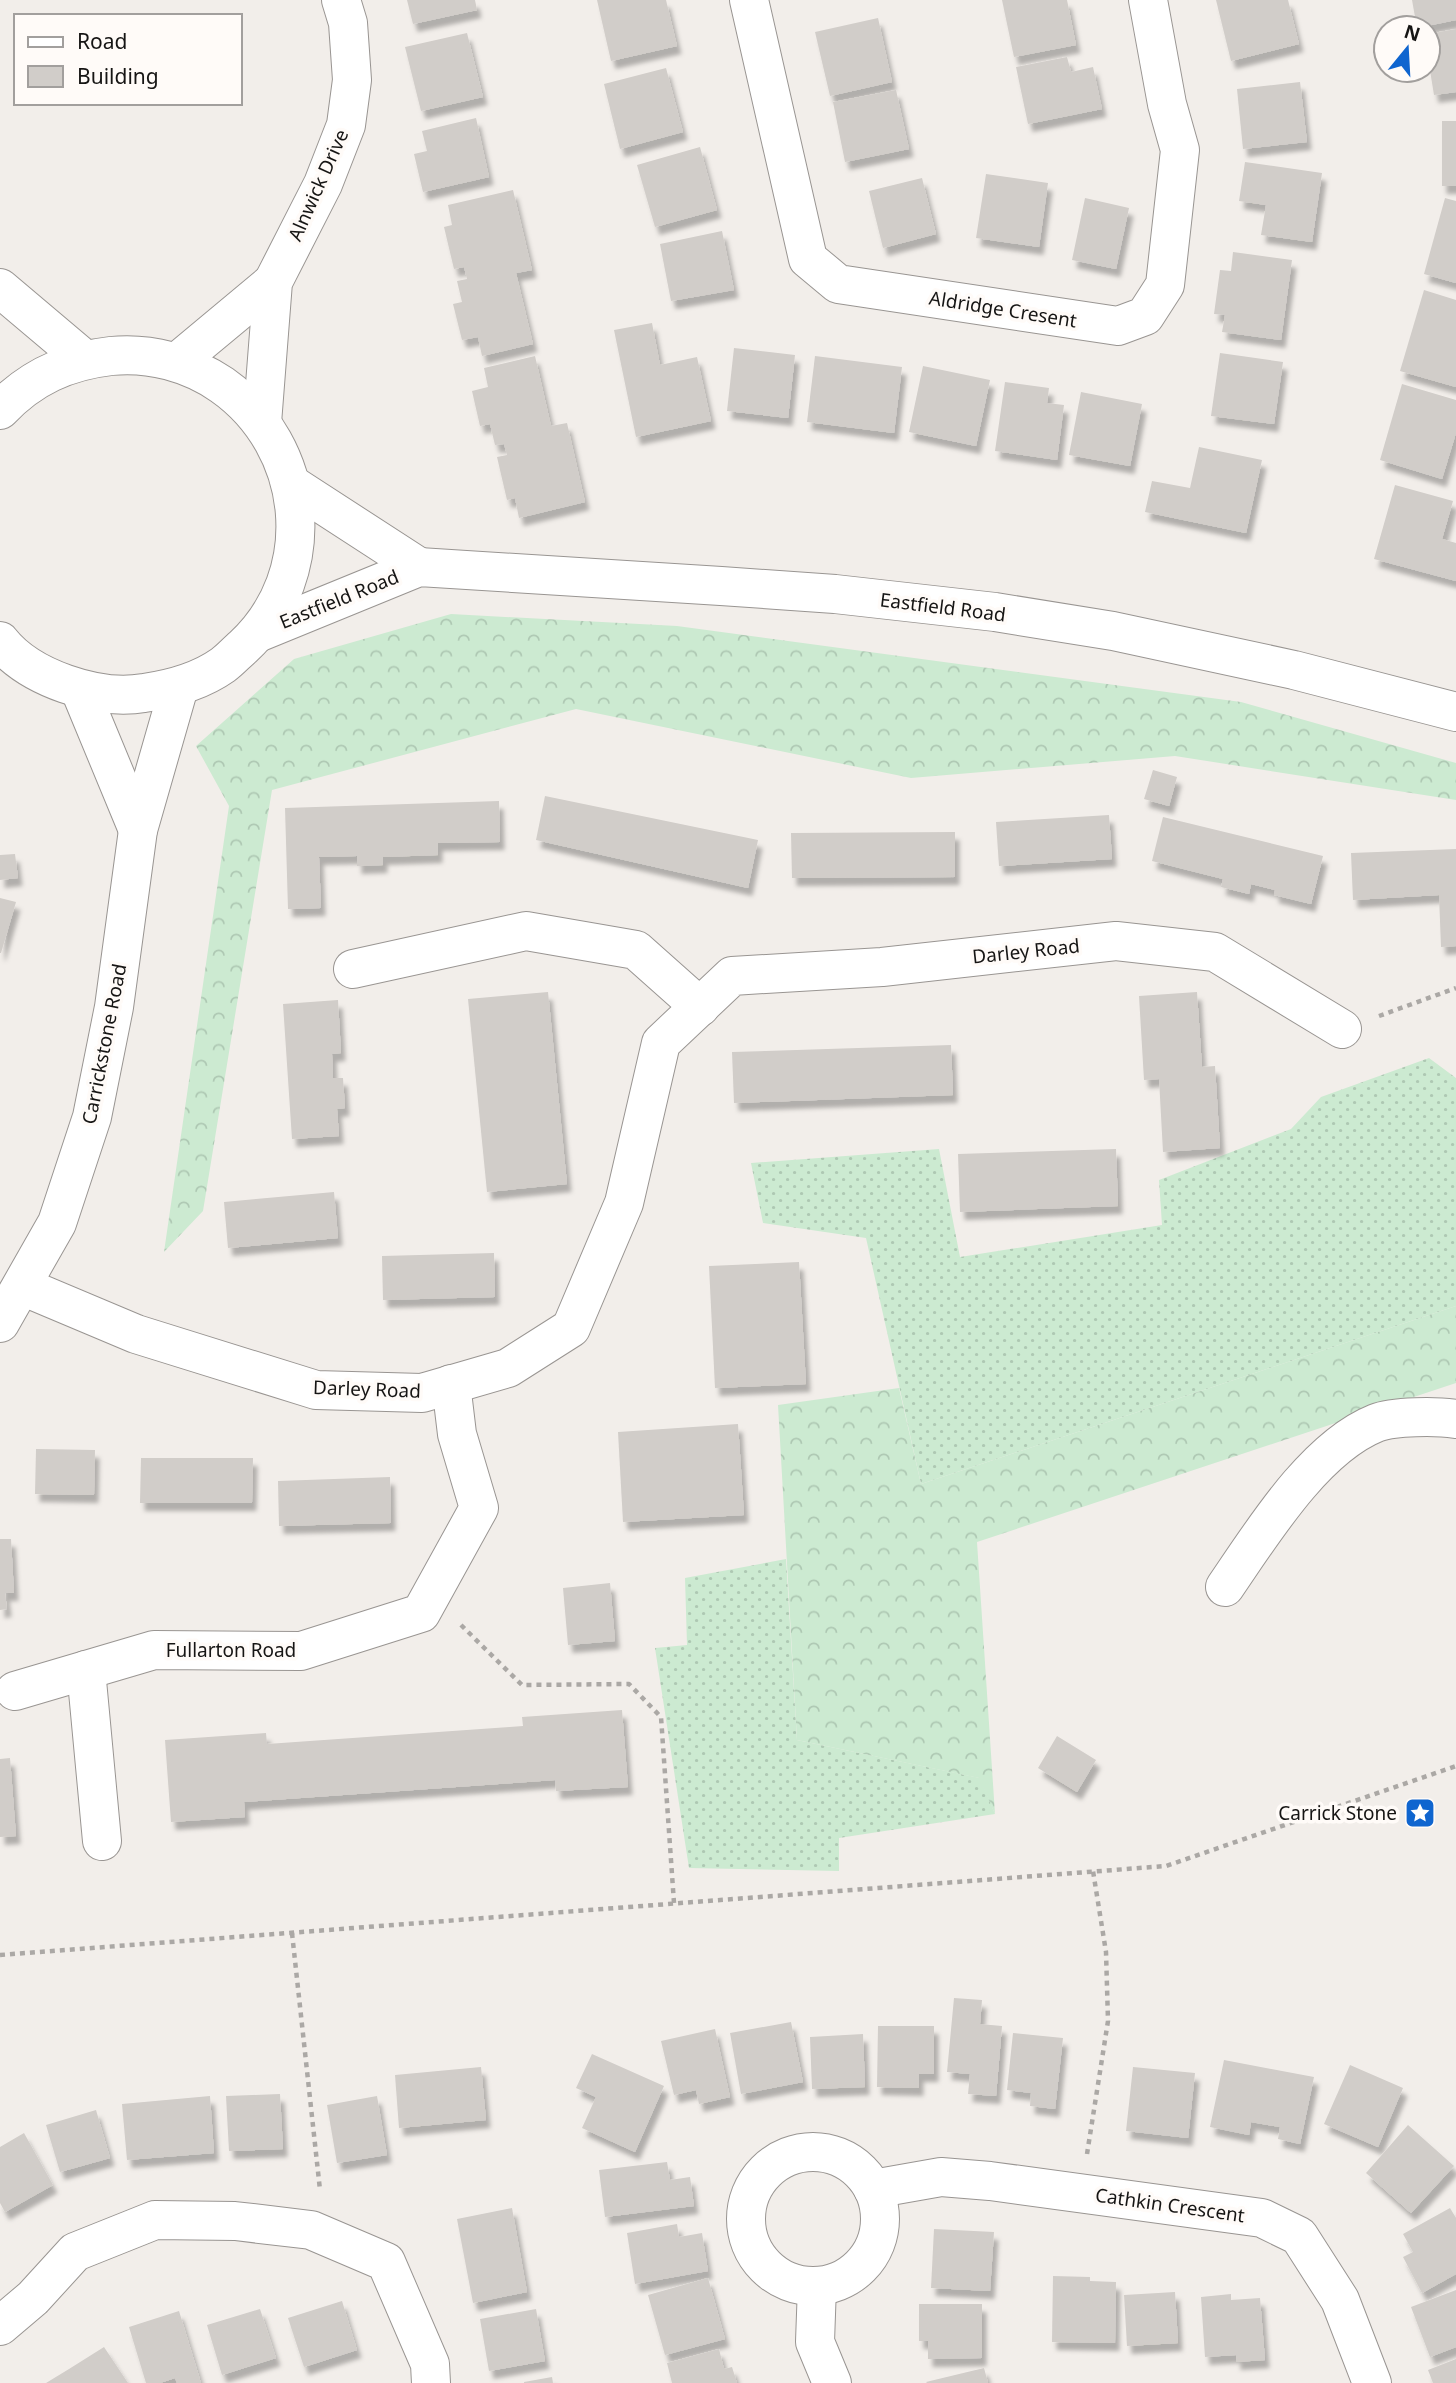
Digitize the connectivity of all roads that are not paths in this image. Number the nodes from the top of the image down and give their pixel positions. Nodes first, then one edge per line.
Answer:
1 (341, 0) edge
2 (749, 0) edge
3 (1148, 0) edge
4 (273, 282) junction
5 (0, 288) edge
6 (85, 359) junction
7 (177, 362) junction
8 (0, 410) edge
9 (262, 423) junction
10 (291, 484) junction
11 (419, 567) junction
12 (260, 632) junction
13 (0, 641) edge
14 (179, 687) junction
15 (80, 690) junction
16 (1456, 712) edge
17 (138, 830) junction
18 (354, 969) dead end
19 (700, 1007) junction
20 (1342, 1029) road end
21 (22, 1286) junction
22 (0, 1323) edge
23 (451, 1384) junction
24 (1456, 1419) edge
25 (1225, 1587) dead end
26 (86, 1670) junction
27 (15, 1692) dead end
28 (102, 1841) dead end
29 (873, 2189) junction
30 (817, 2286) junction
31 (0, 2326) edge
32 (432, 2383) edge
33 (832, 2383) edge
34 (1372, 2383) edge

1 - 4 street, Alnwick Drive
2 - 3 street, Aldridge Cresent
4 - 7 street
4 - 9 street
5 - 6 street
6 - 7 street
6 - 8 street
7 - 9 street
9 - 10 street
10 - 11 street, Eastfield Road
10 - 12 street
11 - 12 street, Eastfield Road
11 - 16 street, Eastfield Road
12 - 14 street
13 - 15 street
14 - 15 street
14 - 17 street, Carrickstone Road
15 - 17 street
17 - 21 street, Carrickstone Road
18 - 19 street
19 - 20 street, Darley Road
19 - 23 street, Darley Road
21 - 22 street, Carrickstone Road
21 - 23 street, Darley Road
23 - 26 street, Fullarton Road
24 - 25 street
26 - 27 street, Fullarton Road
26 - 28 street
29 - 30 street
29 - 30 street
29 - 34 street, Cathkin Crescent
30 - 33 street
31 - 32 street

